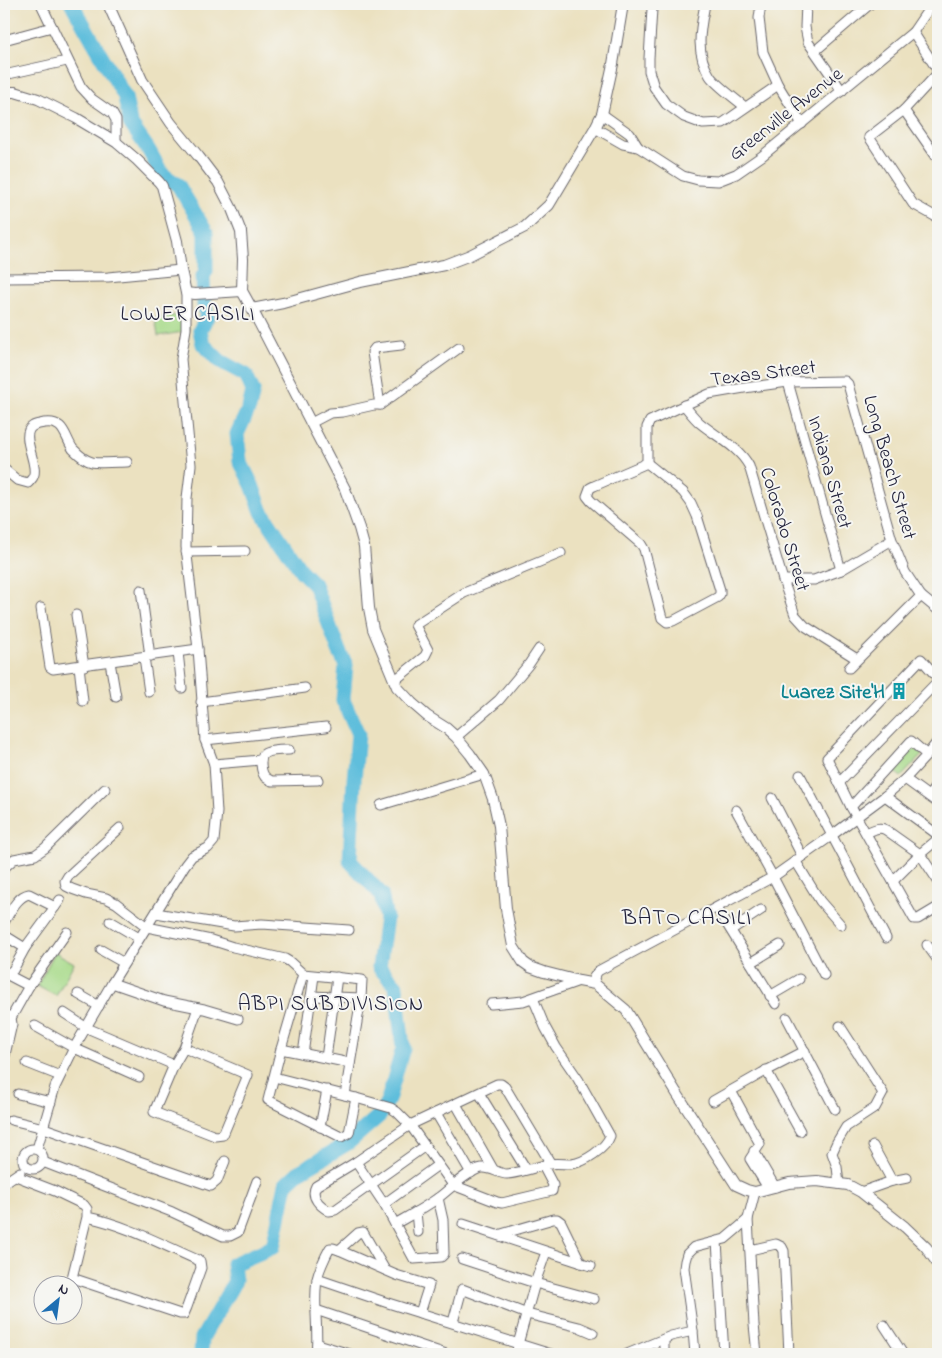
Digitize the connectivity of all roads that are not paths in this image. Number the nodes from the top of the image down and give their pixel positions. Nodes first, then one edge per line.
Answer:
1 (41, 4) edge
2 (108, 4) edge
3 (623, 4) edge
4 (705, 4) edge
5 (761, 4) edge
6 (806, 4) edge
7 (870, 4) edge
8 (932, 4) edge
9 (652, 9) dead end
10 (52, 27) junction
11 (913, 32) junction
12 (4, 40) edge
13 (815, 51) junction
14 (68, 61) junction
15 (938, 72) edge
16 (4, 75) edge
17 (778, 85) junction
18 (842, 90) junction
19 (4, 92) edge
20 (746, 107) junction
21 (904, 110) junction
22 (602, 114) junction
23 (802, 124) junction
24 (595, 128) junction
25 (116, 142) junction
26 (638, 147) junction
27 (938, 159) edge
28 (938, 218) edge
29 (181, 270) junction
30 (4, 278) edge
31 (242, 292) junction
32 (191, 293) junction
33 (252, 309) junction
34 (400, 345) dead end
35 (459, 348) dead end
36 (845, 381) joint
37 (788, 382) junction
38 (380, 405) junction
39 (684, 406) junction
40 (311, 422) junction
41 (127, 462) dead end
42 (647, 464) junction
43 (4, 469) edge
44 (892, 540) junction
45 (245, 551) dead end
46 (186, 552) junction
47 (561, 553) dead end
48 (841, 570) junction
49 (783, 580) junction
50 (141, 590) dead end
51 (921, 596) junction
52 (41, 608) dead end
53 (938, 610) edge
54 (76, 615) dead end
55 (539, 649) dead end
56 (198, 650) junction
57 (178, 652) junction
58 (147, 657) junction
59 (857, 659) junction
60 (110, 662) junction
61 (82, 666) junction
62 (849, 668) dead end
63 (938, 680) edge
64 (394, 681) junction
65 (182, 688) dead end
66 (305, 688) dead end
67 (149, 692) dead end
68 (116, 696) dead end
69 (83, 701) dead end
70 (201, 702) junction
71 (326, 727) dead end
72 (456, 737) junction
73 (205, 740) junction
74 (938, 742) edge
75 (289, 750) dead end
76 (928, 755) junction
77 (261, 760) junction
78 (214, 764) junction
79 (484, 774) junction
80 (800, 775) dead end
81 (905, 779) junction
82 (318, 780) dead end
83 (938, 783) edge
84 (839, 784) junction
85 (105, 789) dead end
86 (885, 796) junction
87 (928, 796) junction
88 (772, 798) dead end
89 (938, 802) edge
90 (381, 805) dead end
91 (851, 807) junction
92 (736, 810) dead end
93 (857, 818) junction
94 (120, 828) dead end
95 (866, 833) junction
96 (831, 836) junction
97 (938, 837) edge
98 (920, 854) junction
99 (798, 858) junction
100 (4, 868) edge
101 (773, 876) junction
102 (893, 881) junction
103 (938, 881) edge
104 (938, 907) edge
105 (717, 908) junction
106 (761, 910) dead end
107 (156, 912) junction
108 (110, 921) dead end
109 (4, 922) edge
110 (841, 925) dead end
111 (147, 927) junction
112 (349, 930) dead end
113 (731, 930) junction
114 (67, 932) dead end
115 (4, 935) edge
116 (139, 938) junction
117 (886, 938) dead end
118 (780, 945) dead end
119 (927, 945) dead end
120 (25, 948) junction
121 (101, 950) dead end
122 (938, 960) edge
123 (124, 963) junction
124 (751, 963) junction
125 (6, 974) edge
126 (303, 974) junction
127 (314, 976) junction
128 (337, 976) junction
129 (824, 976) dead end
130 (799, 979) dead end
131 (579, 982) junction
132 (112, 983) junction
133 (595, 984) junction
134 (28, 986) junction
135 (78, 994) dead end
136 (311, 996) junction
137 (335, 996) junction
138 (770, 996) junction
139 (361, 998) junction
140 (532, 998) junction
141 (491, 1004) dead end
142 (776, 1004) dead end
143 (99, 1006) junction
144 (198, 1008) junction
145 (64, 1013) dead end
146 (8, 1016) edge
147 (787, 1018) dead end
148 (238, 1019) dead end
149 (35, 1026) dead end
150 (840, 1026) dead end
151 (87, 1028) junction
152 (74, 1048) junction
153 (184, 1048) junction
154 (281, 1049) junction
155 (805, 1051) junction
156 (303, 1054) junction
157 (326, 1058) junction
158 (4, 1059) edge
159 (27, 1063) dead end
160 (350, 1063) junction
161 (174, 1065) junction
162 (766, 1070) junction
163 (60, 1076) junction
164 (139, 1077) dead end
165 (274, 1077) junction
166 (327, 1090) junction
167 (731, 1091) junction
168 (479, 1093) junction
169 (18, 1094) dead end
170 (345, 1095) junction
171 (356, 1098) junction
172 (713, 1101) dead end
173 (51, 1102) junction
174 (456, 1104) junction
175 (835, 1109) dead end
176 (436, 1113) junction
177 (11, 1120) dead end
178 (410, 1125) junction
179 (320, 1127) junction
180 (44, 1128) junction
181 (800, 1132) dead end
182 (425, 1146) junction
183 (873, 1146) dead end
184 (37, 1149) junction
185 (224, 1161) dead end
186 (43, 1162) junction
187 (356, 1162) junction
188 (438, 1165) junction
189 (547, 1165) junction
190 (26, 1168) junction
191 (493, 1169) junction
192 (526, 1169) junction
193 (471, 1173) junction
194 (16, 1176) junction
195 (907, 1178) dead end
196 (257, 1181) dead end
197 (892, 1181) junction
198 (4, 1183) edge
199 (839, 1184) junction
200 (371, 1185) junction
201 (453, 1185) junction
202 (771, 1188) junction
203 (755, 1192) junction
204 (861, 1192) junction
205 (438, 1198) junction
206 (384, 1204) junction
207 (416, 1212) junction
208 (87, 1218) junction
209 (748, 1219) junction
210 (395, 1224) junction
211 (463, 1224) dead end
212 (418, 1232) dead end
213 (498, 1236) junction
214 (717, 1241) junction
215 (339, 1250) junction
216 (750, 1250) junction
217 (546, 1252) junction
218 (462, 1260) dead end
219 (581, 1263) junction
220 (938, 1264) edge
221 (591, 1266) dead end
222 (385, 1270) junction
223 (317, 1279) junction
224 (535, 1283) junction
225 (594, 1299) dead end
226 (316, 1310) junction
227 (420, 1313) junction
228 (527, 1314) junction
229 (453, 1322) junction
230 (884, 1325) dead end
231 (693, 1331) junction
232 (593, 1333) dead end
233 (664, 1339) junction
234 (317, 1344) junction
235 (518, 1344) junction
236 (632, 1353) edge
237 (316, 1354) edge
238 (350, 1354) edge
239 (446, 1354) edge
240 (517, 1354) edge
241 (551, 1354) edge
242 (664, 1354) edge
243 (695, 1354) edge
244 (724, 1354) edge
245 (757, 1354) edge
246 (789, 1354) edge
247 (903, 1354) edge

1 - 10 street
2 - 31 street
3 - 22 street
4 - 20 street
5 - 17 street
6 - 13 street
7 - 13 street
8 - 11 street, Greenville Avenue
9 - 20 street
10 - 12 street
10 - 14 street
11 - 15 street
11 - 18 street, Greenville Avenue
13 - 18 street
14 - 16 street
14 - 25 street
15 - 21 street
17 - 20 street
17 - 23 street
18 - 23 street, Greenville Avenue
19 - 25 street
21 - 27 street
21 - 28 street
22 - 24 street
22 - 26 street, Greenville Avenue
23 - 26 street, Greenville Avenue
24 - 26 street, Greenville Avenue
24 - 33 street
25 - 29 street
29 - 30 street
29 - 32 street
31 - 32 street
31 - 33 street
32 - 46 street
33 - 40 street
34 - 38 street
35 - 38 street
36 - 37 street, Texas Street
36 - 44 street, Long Beach Street
37 - 39 street, Texas Street
37 - 48 street, Indiana Street
38 - 40 street
39 - 42 street, Texas Street
39 - 49 street, Colorado Street
40 - 64 street
41 - 43 street
42 - 42 street
44 - 48 street
44 - 51 street, Long Beach Street
45 - 46 street
46 - 56 street
47 - 64 street
48 - 49 street
49 - 59 street, Colorado Street
50 - 58 street
51 - 53 street, Long Beach Street
51 - 59 street
52 - 61 street
54 - 61 street
55 - 72 street
56 - 57 street
56 - 70 street
57 - 58 street
57 - 65 street
58 - 60 street
58 - 67 street
59 - 62 street
60 - 61 street
60 - 68 street
61 - 69 street
63 - 84 street
63 - 84 street
64 - 72 street
66 - 70 street
70 - 73 street
71 - 73 street
72 - 79 street
73 - 78 street
74 - 76 street
75 - 77 street
76 - 81 street
76 - 91 street
77 - 78 street
77 - 82 street
78 - 107 street
79 - 90 street
79 - 131 street
80 - 96 street
81 - 86 street
81 - 87 street
83 - 87 street
84 - 91 street
85 - 100 street
86 - 93 street
86 - 97 street
87 - 89 street
88 - 99 street
91 - 93 street
92 - 101 street
93 - 95 street
93 - 96 street
94 - 111 street
95 - 98 street
95 - 102 street
96 - 99 street
96 - 117 street
97 - 98 street
98 - 102 street
98 - 103 street
99 - 101 street
99 - 110 street
101 - 105 street
101 - 129 street
102 - 104 street
105 - 113 street
105 - 133 street
106 - 113 street
107 - 111 street
107 - 112 street
108 - 116 street
109 - 120 street
111 - 116 street
111 - 126 street
113 - 124 street
114 - 134 street
115 - 120 street
116 - 123 street
118 - 124 street
119 - 122 street
120 - 125 street
121 - 123 street
123 - 132 street
124 - 138 street
125 - 134 street
126 - 127 street
126 - 154 street
127 - 128 street
127 - 136 street
128 - 137 street
128 - 139 street
130 - 138 street
131 - 133 street
131 - 140 street
132 - 143 street
132 - 144 street
133 - 203 street
134 - 146 street
135 - 143 street
136 - 137 street
136 - 156 street
137 - 139 street
137 - 157 street
138 - 142 street
139 - 160 street
140 - 141 street
140 - 189 street
143 - 151 street
144 - 148 street
144 - 153 street
145 - 151 street
146 - 158 street
147 - 155 street
149 - 152 street
150 - 199 street
151 - 152 street
151 - 161 street
152 - 163 street
152 - 164 street
153 - 161 street
153 - 161 street
154 - 156 street
154 - 165 street
155 - 162 street
155 - 175 street
156 - 157 street
157 - 160 street
159 - 163 street
160 - 170 street
162 - 167 street
162 - 181 street
163 - 173 street
165 - 166 street
165 - 179 street
166 - 170 street
166 - 179 street
167 - 172 street
167 - 202 street
168 - 174 street
168 - 189 street
168 - 192 street
169 - 173 street
170 - 171 street
171 - 178 street
171 - 179 street
173 - 180 street
174 - 176 street
174 - 191 street
176 - 178 street
176 - 193 street
177 - 180 street
178 - 182 street
178 - 187 street
180 - 184 street
180 - 185 street
182 - 188 street
182 - 200 street
183 - 197 street
184 - 186 street
184 - 190 street
186 - 190 street
186 - 196 street
187 - 200 street
187 - 200 street
188 - 201 street
188 - 206 street
189 - 192 street
189 - 201 street
190 - 194 street
191 - 192 street
191 - 193 street
193 - 201 street
194 - 198 street
194 - 208 street
195 - 197 street
197 - 204 street
199 - 202 street
199 - 204 street
200 - 206 street
201 - 205 street
202 - 203 street
203 - 209 street
204 - 220 street
205 - 207 street
205 - 210 street
206 - 210 street
207 - 210 street
207 - 212 street
208 - 208 street
209 - 214 street
209 - 216 street
211 - 213 street
213 - 217 street
213 - 219 street
214 - 231 street
214 - 244 street
215 - 222 street
215 - 222 street
215 - 223 street
216 - 245 street
216 - 246 street
217 - 219 street
217 - 224 street
218 - 224 street
219 - 221 street
222 - 227 street
223 - 226 street
223 - 227 street
224 - 225 street
224 - 228 street
226 - 234 street
226 - 239 street
227 - 229 street
228 - 229 street
228 - 232 street
228 - 235 street
229 - 235 street
230 - 247 street
231 - 233 street
231 - 243 street
233 - 236 street
233 - 242 street
234 - 237 street
234 - 238 street
235 - 240 street
235 - 241 street

